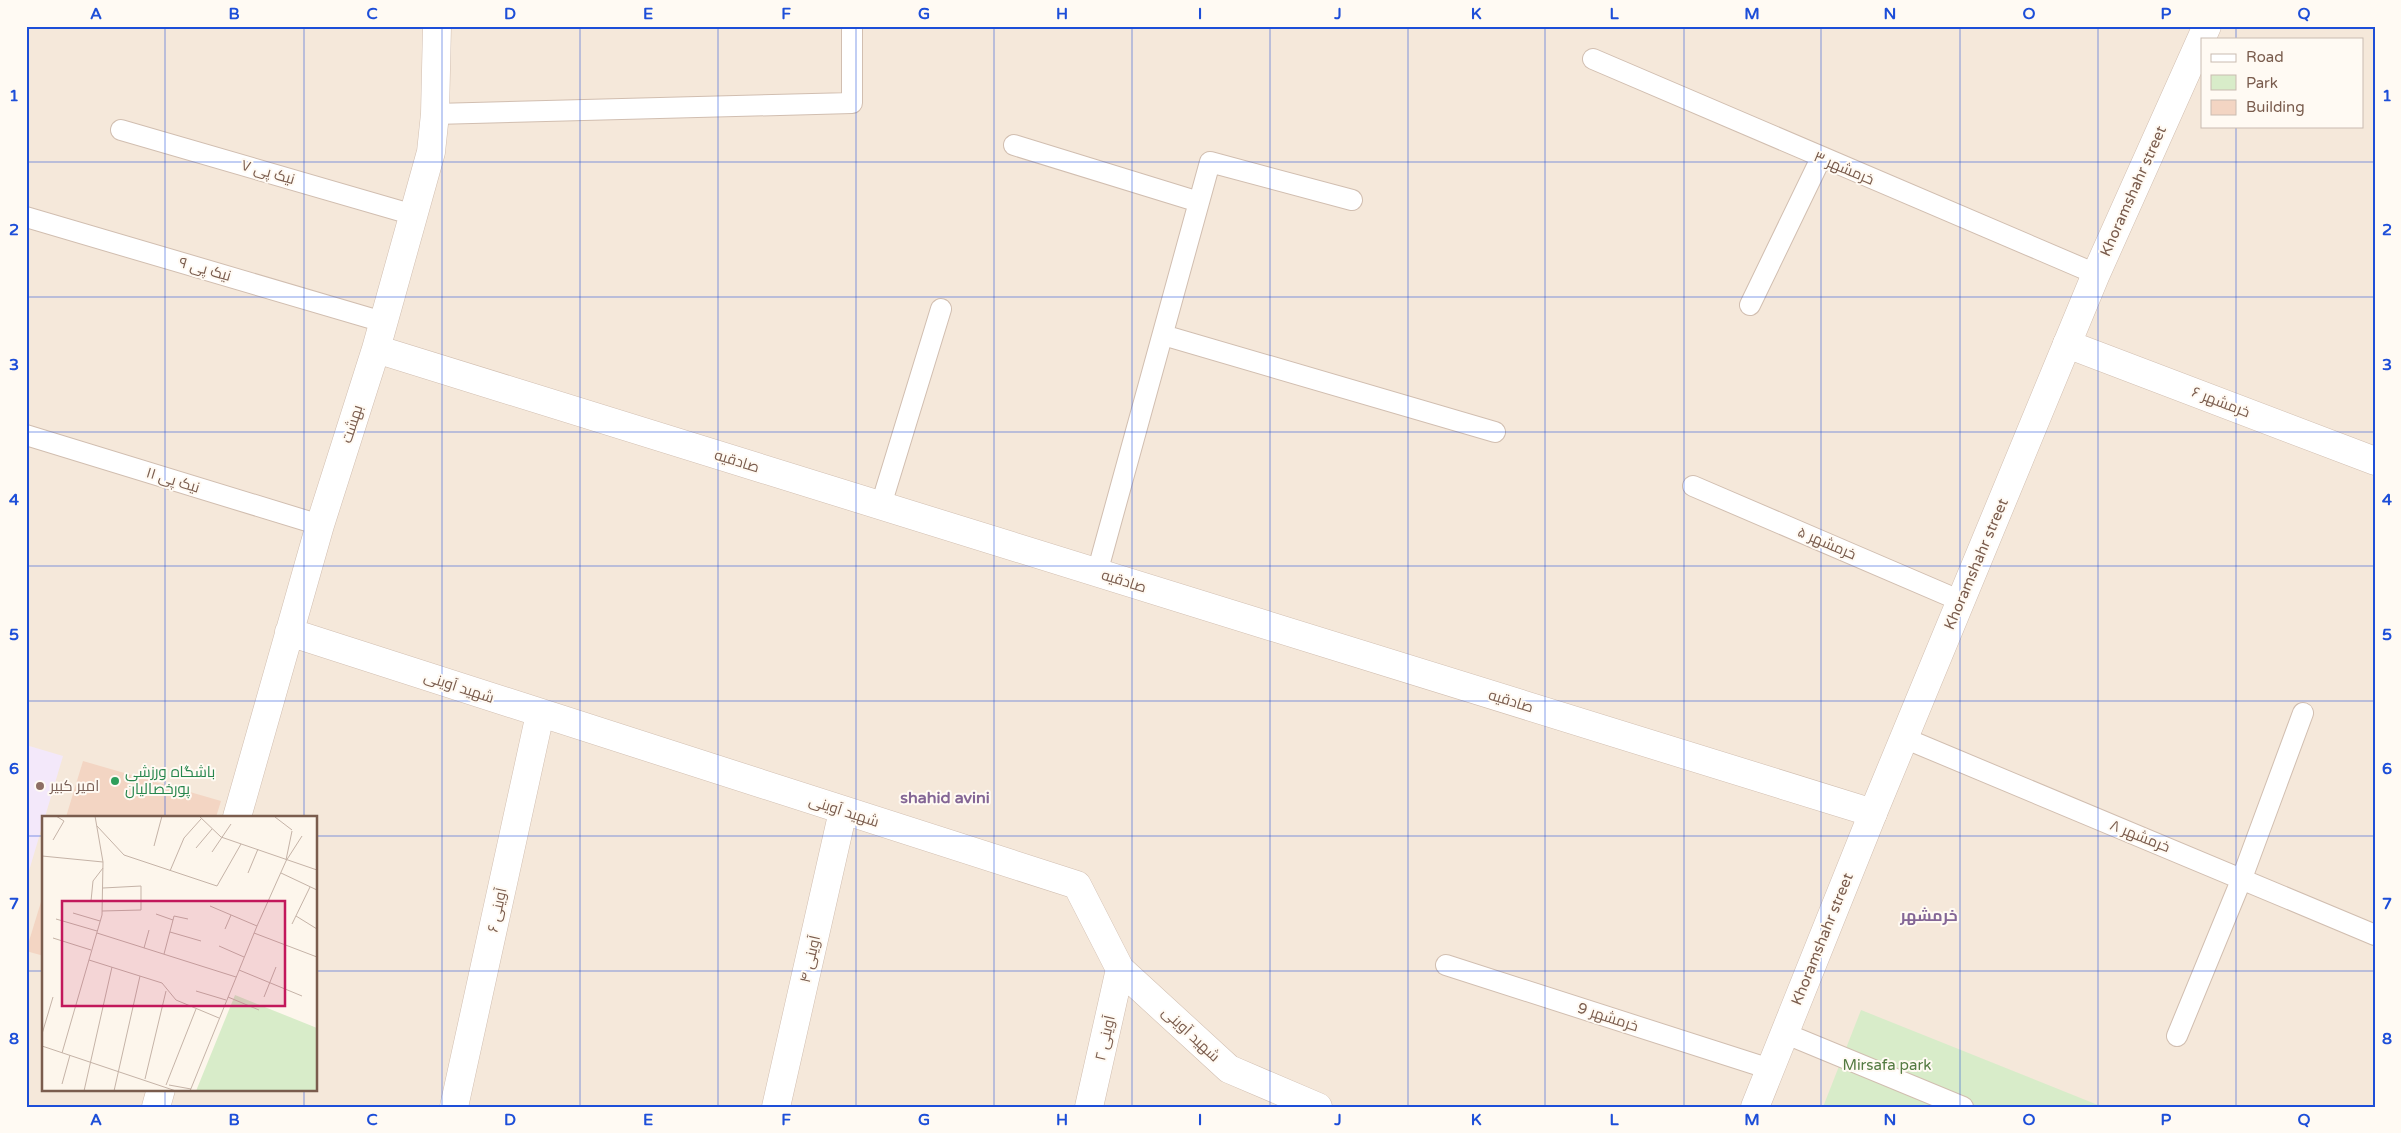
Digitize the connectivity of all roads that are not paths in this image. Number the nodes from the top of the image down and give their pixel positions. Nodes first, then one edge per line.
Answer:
1 (437, 26) edge
2 (852, 26) edge
3 (2207, 26) edge
4 (2202, 38) edge
5 (2201, 39) edge
6 (1593, 59) dead end
7 (436, 114) junction
8 (122, 130) dead end
9 (1014, 145) dead end
10 (1821, 158) junction
11 (1352, 200) dead end
12 (1199, 202) junction
13 (414, 215) junction
14 (26, 217) edge
15 (2096, 274) junction
16 (1750, 305) dead end
17 (941, 309) dead end
18 (383, 322) junction
19 (1163, 335) junction
20 (2067, 344) junction
21 (376, 348) junction
22 (1495, 432) dead end
23 (26, 435) edge
24 (2375, 461) edge
25 (1693, 486) dead end
26 (881, 505) junction
27 (320, 525) junction
28 (1097, 573) junction
29 (1961, 601) junction
30 (289, 632) junction
31 (2303, 713) dead end
32 (540, 714) junction
33 (1904, 738) junction
34 (843, 811) junction
35 (1873, 813) junction
36 (237, 816) edge
37 (2242, 878) junction
38 (2375, 935) edge
39 (1446, 965) dead end
40 (1120, 969) junction
41 (1784, 1033) junction
42 (2177, 1036) dead end
43 (1770, 1069) junction
44 (161, 1090) edge
45 (156, 1107) edge
46 (454, 1107) edge
47 (776, 1107) edge
48 (1088, 1107) edge
49 (1318, 1107) edge
50 (1755, 1107) edge
51 (1963, 1107) edge

1 - 7 street, بهشت
2 - 7 lane
3 - 4 street, Khoramshahr street
5 - 15 street, Khoramshahr street
6 - 10 lane, خرمشهر ۳
7 - 13 street, بهشت
8 - 13 lane, نیک پی ۷
9 - 12 lane
10 - 15 lane, خرمشهر ۳
10 - 16 lane
11 - 12 lane
12 - 19 lane
13 - 18 street, بهشت
14 - 18 lane, نیک پی ۹
15 - 20 street, Khoramshahr street
17 - 26 lane
18 - 21 street, بهشت
19 - 22 lane
19 - 28 lane
20 - 24 street, خرمشهر ۶
20 - 29 street, Khoramshahr street
21 - 26 street, صادقیه
21 - 27 street, بهشت
23 - 27 lane, نیک پی ۱۱
25 - 29 lane, خرمشهر ۵
26 - 28 street, صادقیه
27 - 30 street, بهشت
28 - 35 street, صادقیه
29 - 33 street, Khoramshahr street
30 - 32 street, شهید آوینی
30 - 36 street, بهشت
31 - 37 lane
32 - 34 street, شهید آوینی
32 - 46 street, آوینی ۶
33 - 35 street, Khoramshahr street
33 - 37 lane, خرمشهر ۸
34 - 40 street, شهید آوینی
34 - 47 street, آوینی ۴
35 - 41 street, Khoramshahr street
37 - 38 lane, خرمشهر ۸
37 - 42 lane
39 - 43 lane, خرمشهر 9
40 - 48 street, آوینی ۲
40 - 49 street, شهید آوینی
41 - 43 street, Khoramshahr street
41 - 51 lane
43 - 50 street, Khoramshahr street
44 - 45 street

